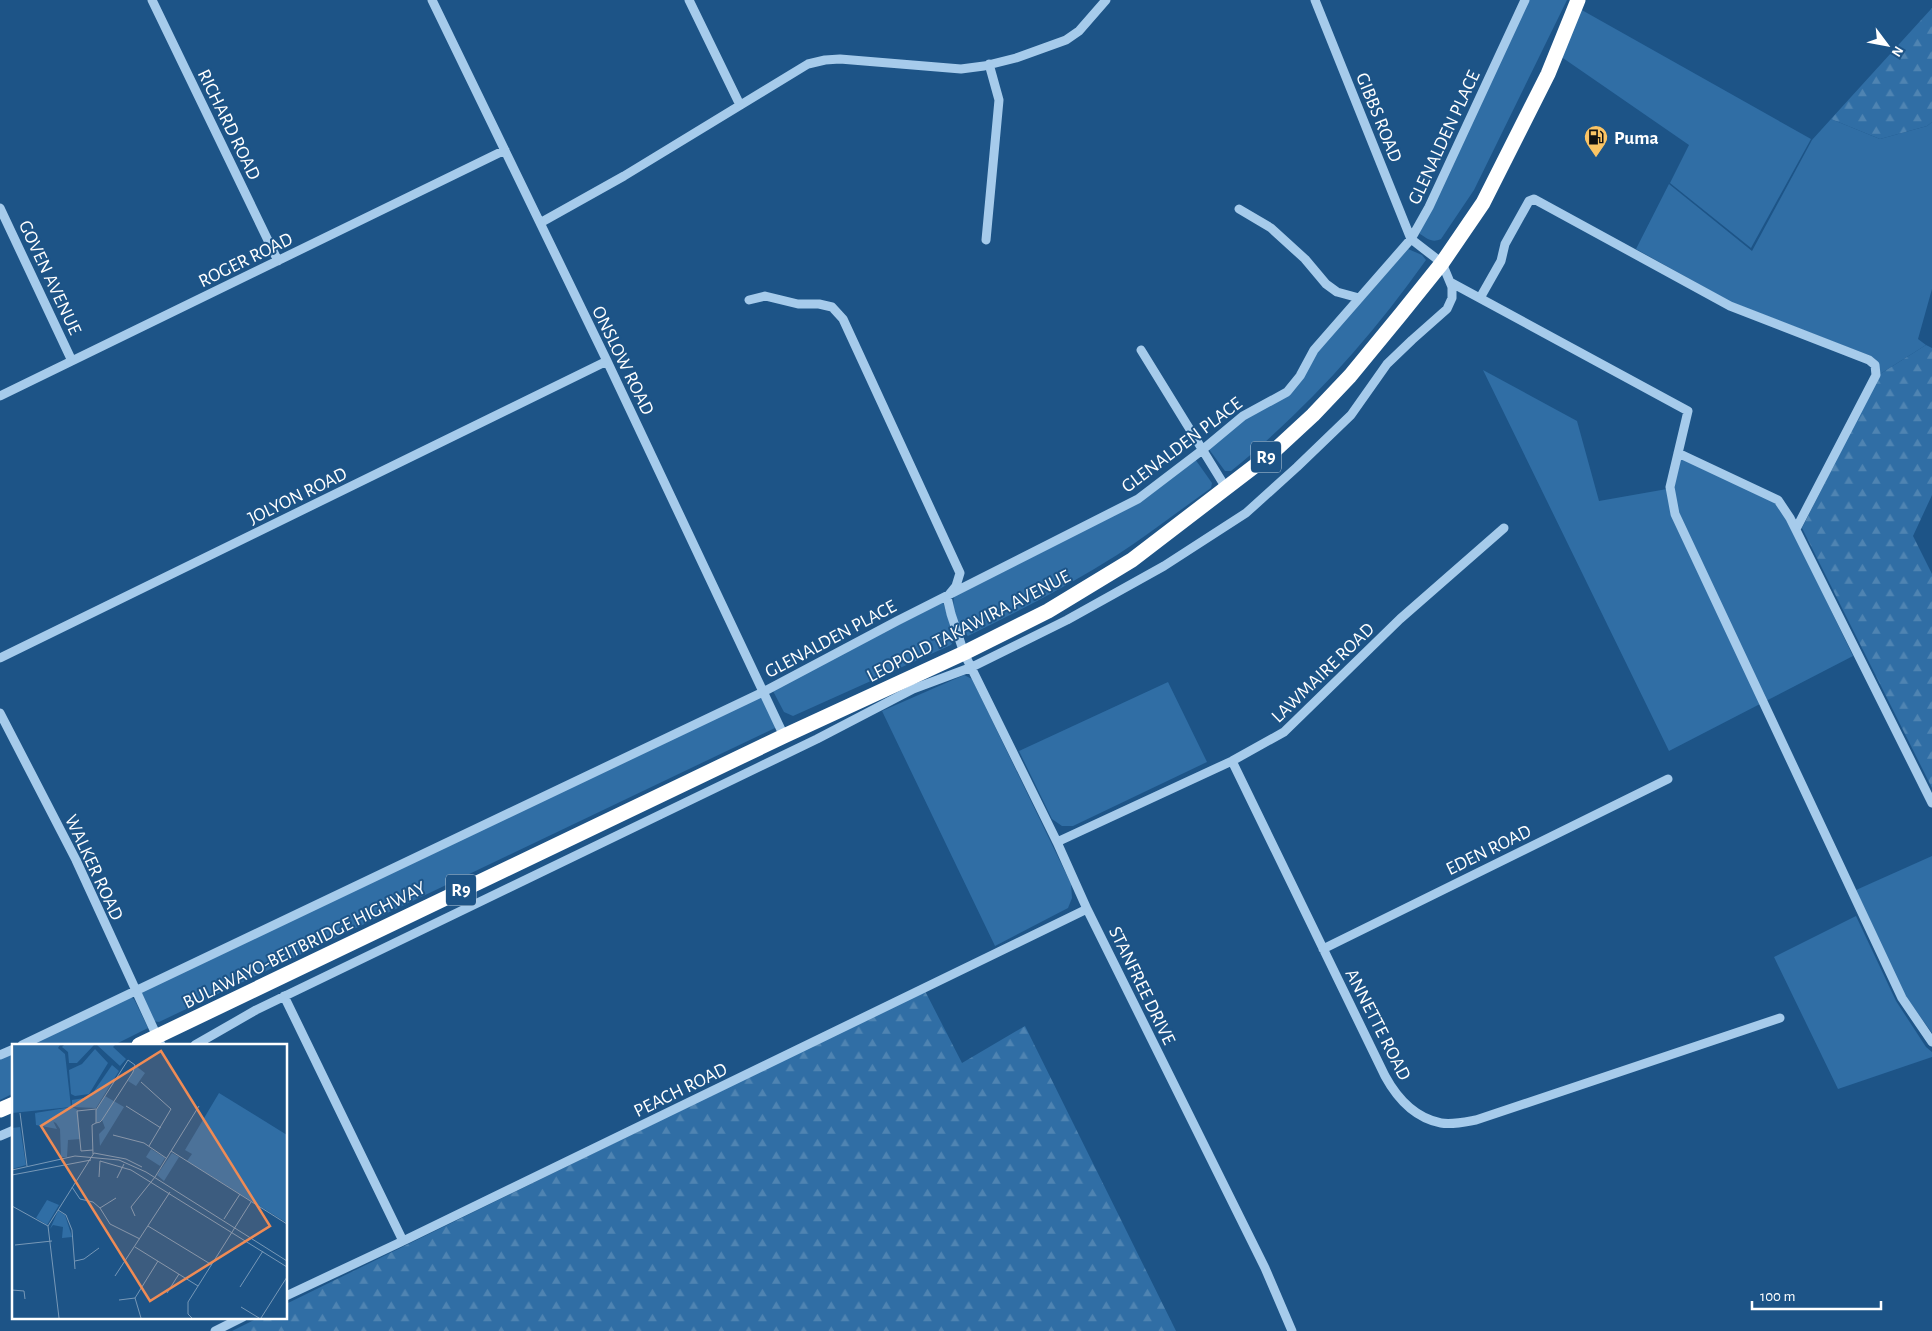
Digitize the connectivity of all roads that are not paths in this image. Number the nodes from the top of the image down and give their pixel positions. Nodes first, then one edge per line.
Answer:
1 (152, 0) edge
2 (432, 0) edge
3 (689, 0) edge
4 (1106, 0) edge
5 (1314, 0) edge
6 (1525, 0) edge
7 (1578, 0) edge
8 (989, 64) junction
9 (740, 105) junction
10 (504, 150) junction
11 (0, 208) edge
12 (1239, 209) dead end
13 (540, 223) junction
14 (1411, 239) junction
15 (986, 240) dead end
16 (278, 261) junction
17 (1442, 263) junction
18 (1450, 282) junction
19 (1359, 298) junction
20 (1480, 298) junction
21 (749, 300) dead end
22 (1141, 350) dead end
23 (72, 360) junction
24 (607, 361) junction
25 (0, 396) edge
26 (1201, 451) junction
27 (1678, 453) junction
28 (1226, 488) junction
29 (1504, 528) dead end
30 (1796, 529) junction
31 (947, 597) junction
32 (964, 653) junction
33 (0, 658) edge
34 (972, 668) junction
35 (763, 692) junction
36 (840, 710) junction
37 (0, 713) edge
38 (811, 723) junction
39 (846, 724) junction
40 (784, 736) junction
41 (817, 739) junction
42 (1232, 761) junction
43 (1668, 779) dead end
44 (655, 798) junction
45 (1932, 803) edge
46 (649, 819) junction
47 (1057, 842) junction
48 (1087, 908) junction
49 (1323, 949) junction
50 (135, 991) junction
51 (284, 996) junction
52 (1780, 1018) dead end
53 (159, 1041) edge
54 (1932, 1042) edge
55 (24, 1044) edge
56 (144, 1044) edge
57 (197, 1044) edge
58 (12, 1050) edge
59 (0, 1055) edge
60 (12, 1105) edge
61 (0, 1110) edge
62 (12, 1131) edge
63 (0, 1136) edge
64 (403, 1241) junction
65 (288, 1295) edge
66 (241, 1318) edge
67 (215, 1331) edge
68 (1292, 1331) edge

1 - 16 street, RICHARD ROAD
2 - 10 street, ONSLOW ROAD
3 - 9 street
4 - 8 street
5 - 14 street, GIBBS ROAD
6 - 14 street, GLENALDEN PLACE
7 - 17 highway, LEOPOLD TAKAWIRA AVENUE / R9
8 - 9 street
8 - 15 street
9 - 13 street
10 - 13 street, ONSLOW ROAD
10 - 16 street, ROGER ROAD
11 - 23 street, GOVEN AVENUE
12 - 19 street
13 - 24 street, ONSLOW ROAD
14 - 17 street
14 - 19 street, GLENALDEN PLACE
16 - 23 street, ROGER ROAD
17 - 18 street
17 - 28 highway, LEOPOLD TAKAWIRA AVENUE / R9
18 - 20 street
18 - 34 street
19 - 26 street, GLENALDEN PLACE
20 - 27 street
20 - 30 street
21 - 31 street
22 - 26 street
23 - 25 street, ROGER ROAD
24 - 33 street, JOLYON ROAD
24 - 35 street, ONSLOW ROAD
26 - 28 street
26 - 31 street, GLENALDEN PLACE
27 - 30 street
27 - 54 street
28 - 32 highway, LEOPOLD TAKAWIRA AVENUE / R9
29 - 42 street, LAWMAIRE ROAD
30 - 45 street
31 - 32 street, STANFREE DRIVE
31 - 35 street, GLENALDEN PLACE
32 - 34 street, STANFREE DRIVE
32 - 36 highway, LEOPOLD TAKAWIRA AVENUE / R9
34 - 39 street
34 - 47 street, STANFREE DRIVE
35 - 40 street, ONSLOW ROAD
35 - 50 street, GLENALDEN PLACE
36 - 38 highway, LEOPOLD TAKAWIRA AVENUE / R9
36 - 39 street
37 - 50 street, WALKER ROAD
38 - 40 highway, LEOPOLD TAKAWIRA AVENUE / R9
38 - 41 street
39 - 41 street
40 - 44 highway, BULAWAYO-BEITBRIDGE HIGHWAY / R9
41 - 46 street
42 - 47 street, LAWMAIRE ROAD
42 - 49 street, ANNETTE ROAD
43 - 49 street, EDEN ROAD
44 - 46 street
44 - 53 highway, BULAWAYO-BEITBRIDGE HIGHWAY / R9
46 - 51 street
47 - 48 street, STANFREE DRIVE
48 - 64 street, PEACH ROAD
48 - 68 street, STANFREE DRIVE
49 - 52 street, ANNETTE ROAD
50 - 53 street, WALKER ROAD
50 - 55 street, GLENALDEN PLACE
51 - 57 street
51 - 64 street
53 - 56 highway, BULAWAYO-BEITBRIDGE HIGHWAY / R9
58 - 59 street
60 - 61 highway
62 - 63 street
64 - 65 street, PEACH ROAD
66 - 67 street

